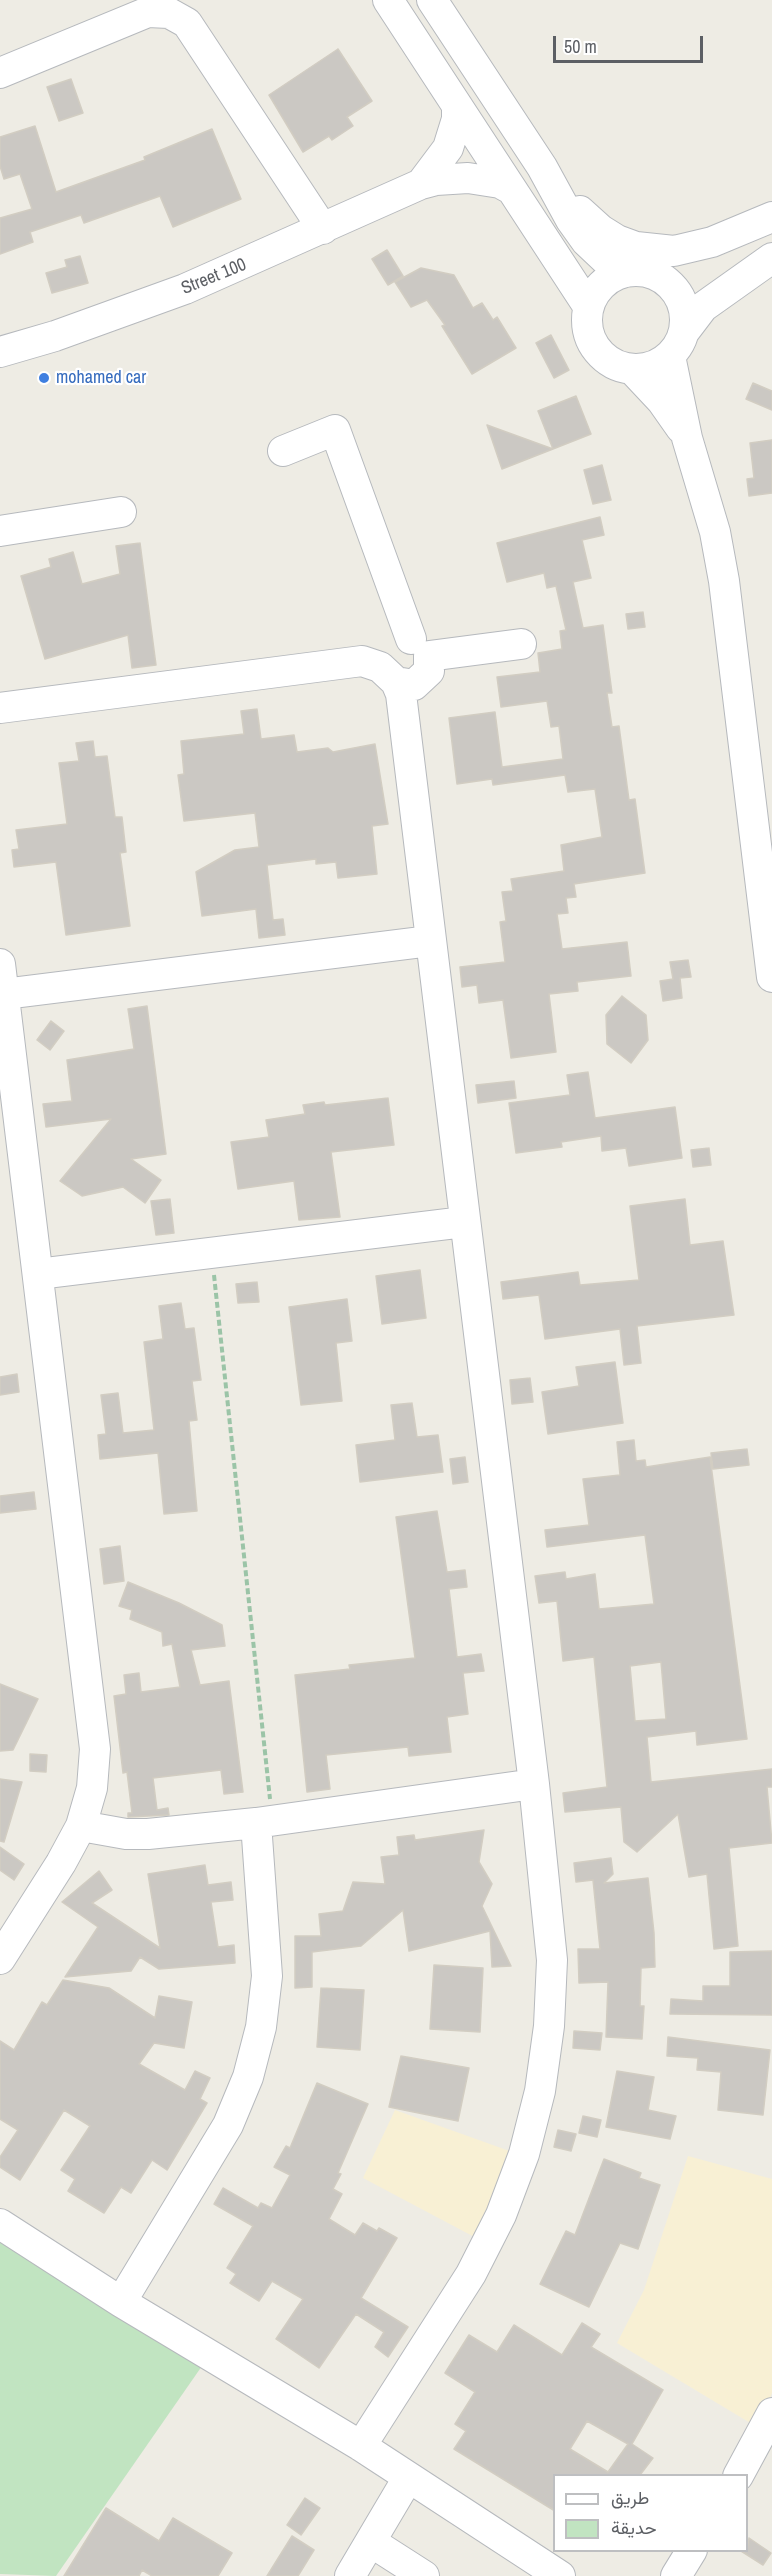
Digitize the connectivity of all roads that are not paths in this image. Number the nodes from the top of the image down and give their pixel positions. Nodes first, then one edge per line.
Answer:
1 (387, 0) edge
2 (432, 0) edge
3 (0, 73) edge
4 (458, 108) junction
5 (542, 167) junction
6 (421, 184) junction
7 (511, 189) junction
8 (772, 217) edge
9 (323, 229) junction
10 (772, 258) edge
11 (640, 273) junction
12 (588, 306) junction
13 (677, 344) junction
14 (0, 352) edge
15 (632, 369) junction
16 (687, 438) junction
17 (283, 451) dead end
18 (121, 512) dead end
19 (0, 531) edge
20 (521, 644) dead end
21 (420, 647) junction
22 (388, 674) junction
23 (0, 708) edge
24 (764, 853) edge
25 (768, 906) edge
26 (430, 941) junction
27 (0, 963) edge
28 (772, 977) edge
29 (4, 994) junction
30 (464, 1222) junction
31 (38, 1274) junction
32 (534, 1784) junction
33 (264, 1822) junction
34 (81, 1826) junction
35 (0, 1959) edge
36 (0, 2224) edge
37 (121, 2302) junction
38 (772, 2413) edge
39 (361, 2446) junction
40 (739, 2474) edge
41 (408, 2478) junction
42 (371, 2542) junction
43 (691, 2552) edge
44 (350, 2576) edge
45 (424, 2576) edge
46 (560, 2576) edge
47 (676, 2576) edge

1 - 4 street
2 - 5 street
3 - 9 street
4 - 6 street, Street 100
4 - 7 street
5 - 8 street
5 - 11 street
6 - 7 street, Street 100
6 - 9 street, Street 100
7 - 12 street
8 - 11 street
9 - 14 street, Street 100
10 - 13 street
11 - 12 street
11 - 13 street
12 - 15 street
13 - 15 street
13 - 16 street
15 - 16 street
16 - 24 street
17 - 21 street
18 - 19 street
20 - 21 street
21 - 22 street
21 - 22 street
22 - 23 street
22 - 26 street
24 - 25 street
25 - 28 street
26 - 29 street
26 - 30 street
27 - 29 street
29 - 31 street
30 - 31 street
30 - 32 street
31 - 34 street
32 - 33 street
32 - 39 street
33 - 34 street
33 - 37 street
34 - 35 street
36 - 37 street
37 - 39 street
38 - 40 street
39 - 41 street
41 - 42 street
41 - 46 street
42 - 44 street
42 - 45 street
43 - 47 street

